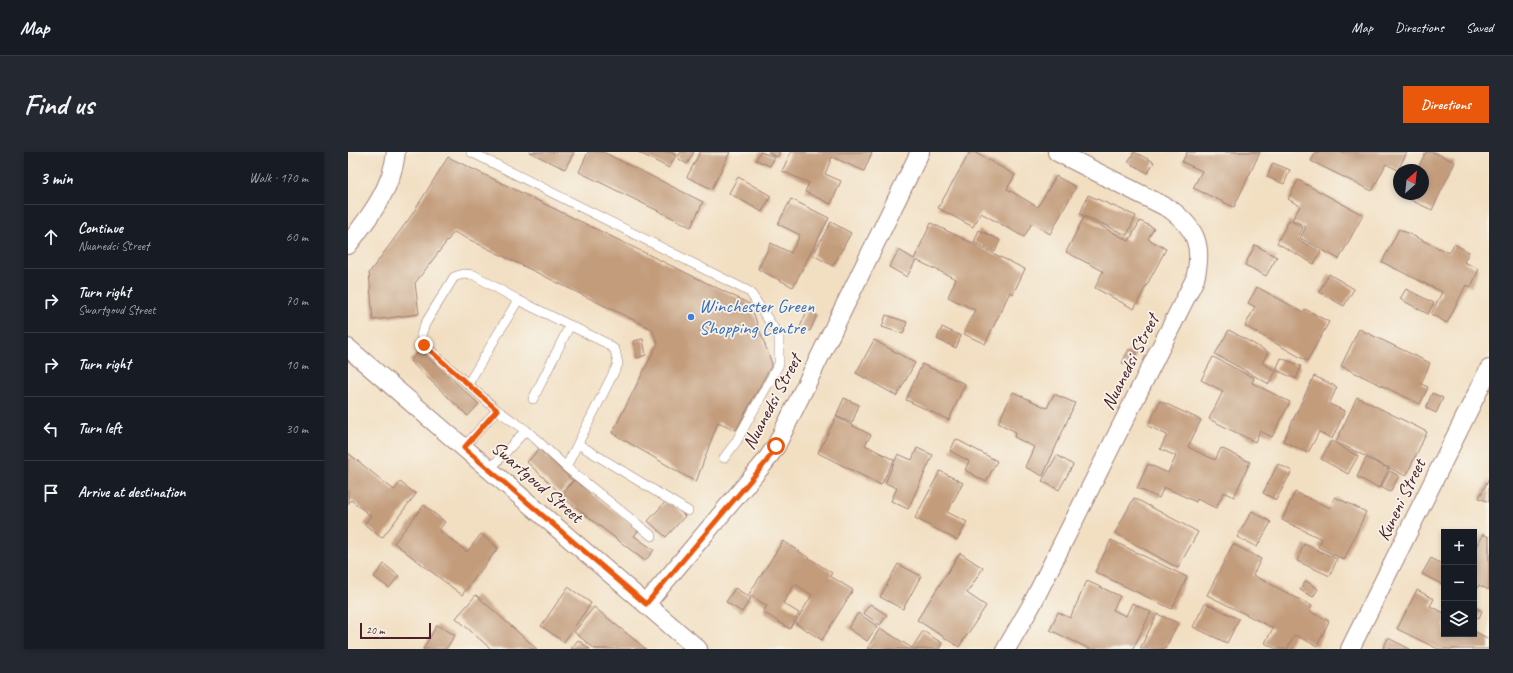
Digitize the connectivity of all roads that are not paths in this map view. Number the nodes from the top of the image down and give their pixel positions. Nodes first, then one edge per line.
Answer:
1 (396, 152) edge
2 (471, 152) edge
3 (920, 152) edge
4 (1057, 152) edge
5 (348, 245) edge
6 (518, 300) junction
7 (570, 325) junction
8 (348, 348) edge
9 (1489, 369) edge
10 (468, 384) junction
11 (533, 399) dead end
12 (497, 410) junction
13 (526, 430) junction
14 (578, 444) junction
15 (464, 448) junction
16 (724, 458) dead end
17 (566, 467) junction
18 (490, 469) junction
19 (688, 511) dead end
20 (652, 536) dead end
21 (646, 604) junction
22 (698, 649) edge
23 (1006, 649) edge
24 (1350, 649) edge

1 - 5 street
2 - 16 lane
3 - 21 street, Nuanedsi Street
4 - 23 street, Nuanedsi Street
6 - 7 lane
6 - 10 lane
6 - 10 lane
7 - 11 lane
7 - 14 lane
8 - 15 street, Swartgoud Street
9 - 24 street, Kuneni Street
10 - 12 lane
12 - 13 lane
12 - 15 lane
13 - 17 lane
13 - 18 lane
14 - 17 lane
14 - 19 lane
15 - 18 street, Swartgoud Street
17 - 20 lane
18 - 21 street, Swartgoud Street
21 - 22 street, Swartgoud Street

